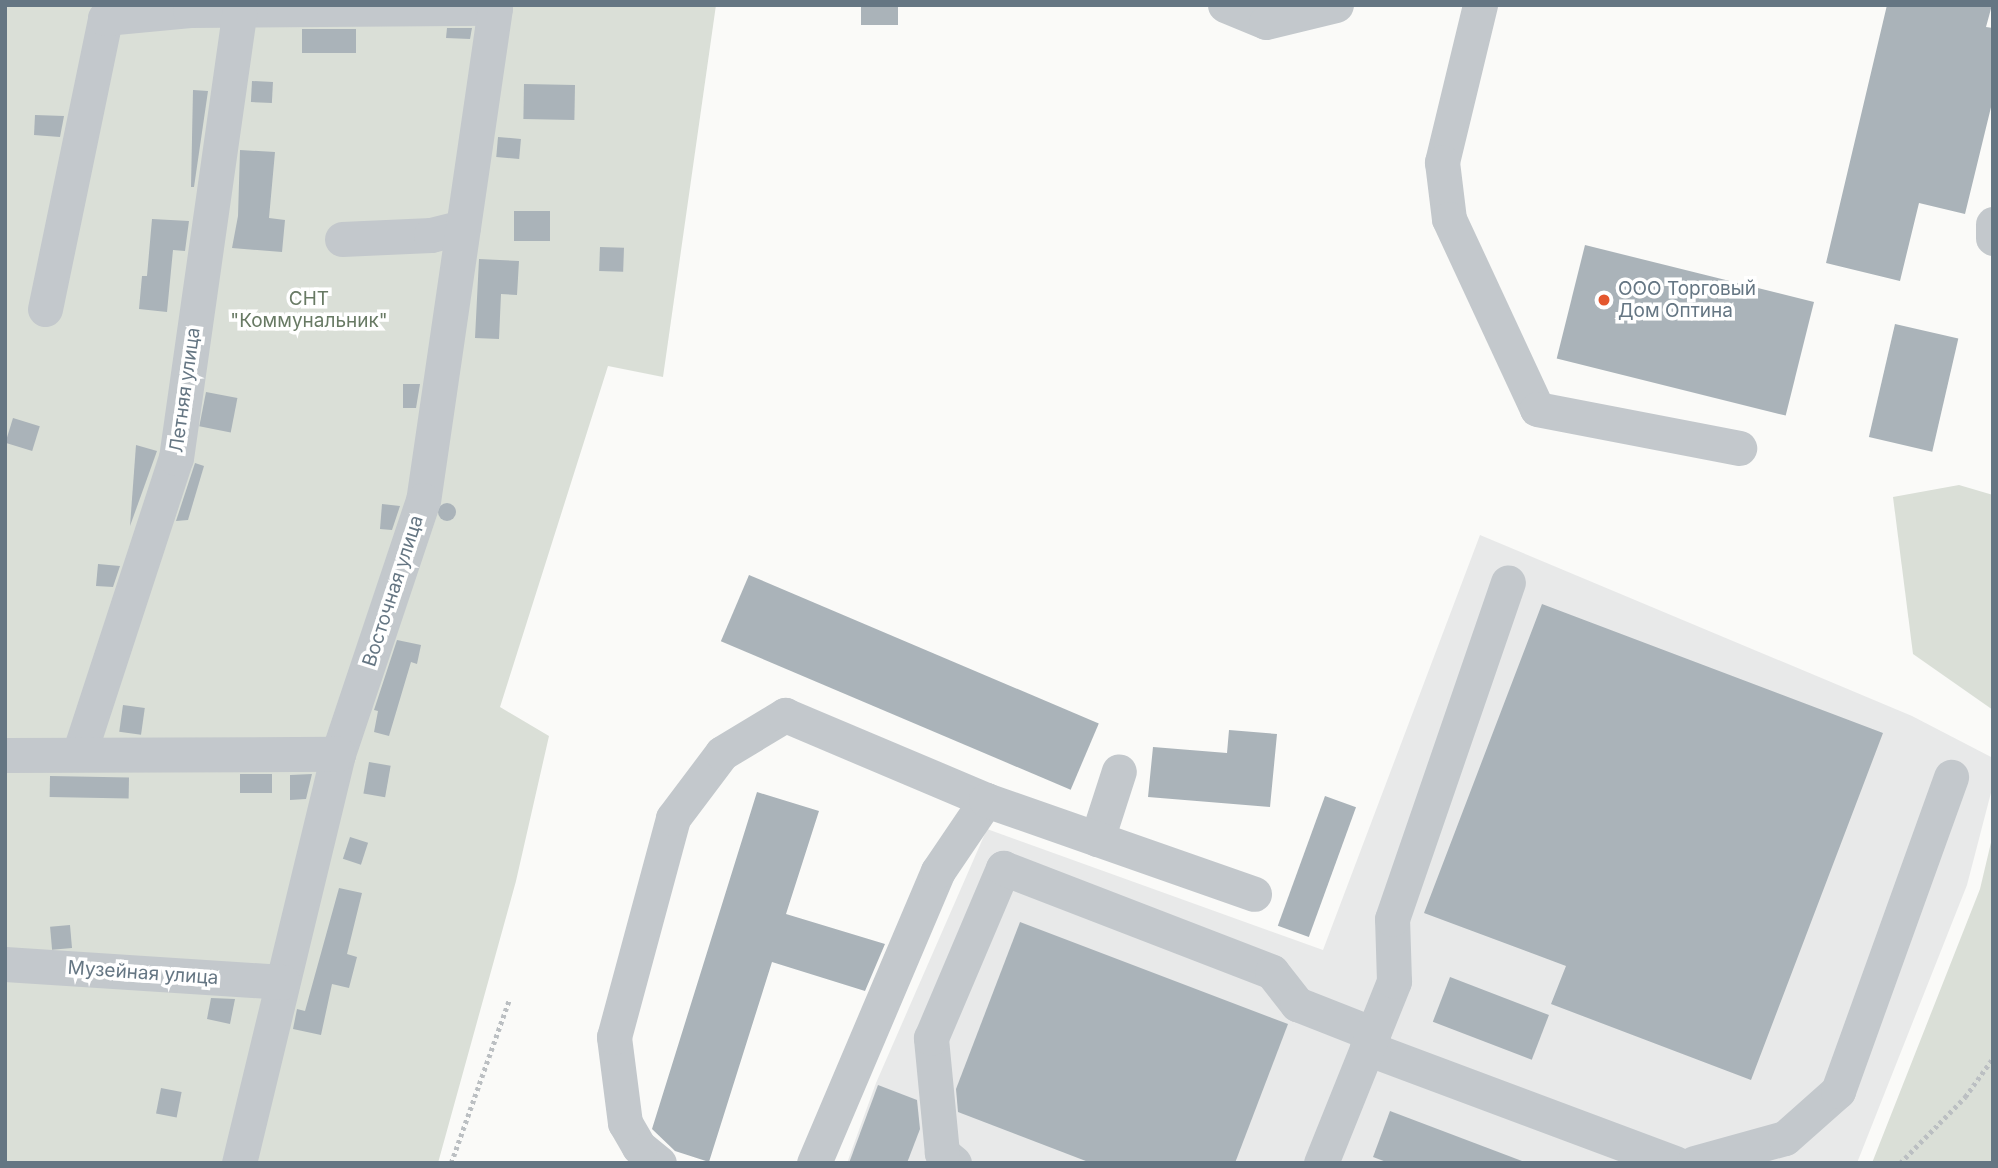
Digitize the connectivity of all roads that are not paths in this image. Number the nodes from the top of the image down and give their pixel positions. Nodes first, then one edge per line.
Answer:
1 (1225, 5) edge
2 (1336, 5) edge
3 (1480, 5) edge
4 (120, 9) edge
5 (239, 13) junction
6 (1993, 224) edge
7 (463, 227) junction
8 (1993, 238) edge
9 (342, 239) dead end
10 (45, 309) dead end
11 (1739, 448) dead end
12 (1508, 582) dead end
13 (79, 754) junction
14 (338, 754) junction
15 (5, 755) edge
16 (1119, 771) dead end
17 (1951, 777) dead end
18 (986, 800) junction
19 (1097, 839) junction
20 (1254, 894) dead end
21 (5, 964) edge
22 (282, 982) junction
23 (1370, 1041) junction
24 (1327, 1161) edge
25 (239, 1163) edge
26 (659, 1163) edge
27 (814, 1163) edge
28 (954, 1163) edge
29 (1675, 1163) edge
30 (1694, 1163) edge

1 - 2 street
3 - 11 street
4 - 5 street
4 - 10 street
5 - 7 street, Восточная улица
5 - 13 street, Летняя улица
6 - 8 street
7 - 9 street
7 - 14 street, Восточная улица
12 - 23 street
13 - 14 street
13 - 15 street
14 - 22 street, Восточная улица
16 - 19 street
17 - 30 street
18 - 19 street
18 - 26 street
18 - 27 street
19 - 20 street
21 - 22 street, Музейная улица
22 - 25 street, Восточная улица
23 - 24 street
23 - 28 street
23 - 29 street

